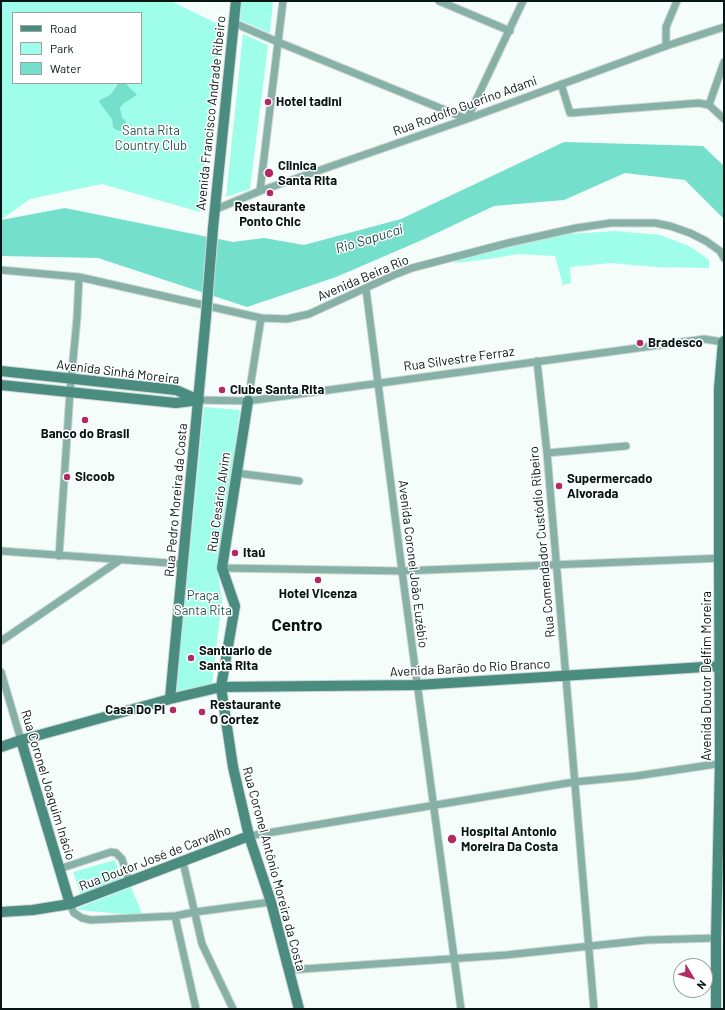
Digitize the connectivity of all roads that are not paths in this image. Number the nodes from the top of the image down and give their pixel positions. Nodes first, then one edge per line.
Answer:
1 (236, 1) edge
2 (283, 1) edge
3 (439, 1) edge
4 (523, 1) edge
5 (677, 1) edge
6 (234, 23) junction
7 (724, 26) edge
8 (510, 31) junction
9 (278, 42) junction
10 (666, 46) junction
11 (724, 62) edge
12 (560, 84) junction
13 (709, 105) junction
14 (467, 119) junction
15 (724, 119) edge
16 (260, 191) junction
17 (214, 210) junction
18 (724, 258) edge
19 (1, 270) edge
20 (78, 277) junction
21 (366, 289) junction
22 (206, 316) joint
23 (261, 318) junction
24 (723, 342) edge
25 (537, 361) junction
26 (1, 371) edge
27 (72, 379) junction
28 (378, 382) junction
29 (1, 385) edge
30 (70, 392) junction
31 (199, 400) junction
32 (248, 400) junction
33 (626, 446) dead end
34 (547, 453) junction
35 (236, 473) junction
36 (299, 481) dead end
37 (1, 550) edge
38 (59, 556) junction
39 (721, 558) edge
40 (120, 560) junction
41 (183, 564) junction
42 (556, 565) junction
43 (222, 568) junction
44 (402, 571) junction
45 (1, 641) edge
46 (722, 666) edge
47 (1, 672) edge
48 (566, 676) junction
49 (417, 685) junction
50 (221, 687) junction
51 (170, 699) junction
52 (21, 740) junction
53 (1, 748) edge
54 (722, 763) edge
55 (574, 782) junction
56 (434, 806) junction
57 (249, 836) junction
58 (721, 860) edge
59 (183, 862) junction
60 (59, 869) junction
61 (129, 882) junction
62 (271, 902) junction
63 (70, 904) junction
64 (1, 912) edge
65 (195, 912) junction
66 (175, 916) junction
67 (720, 938) edge
68 (589, 946) junction
69 (454, 958) junction
70 (289, 970) junction
71 (196, 1009) edge
72 (233, 1009) edge
73 (299, 1009) edge
74 (461, 1009) edge
75 (594, 1009) edge
76 (716, 1009) edge

1 - 6 main road, Avenida Francisco Andrade Ribeiro
2 - 9 street
3 - 8 street
4 - 8 street
5 - 10 street
6 - 9 street
6 - 17 main road, Avenida Francisco Andrade Ribeiro
7 - 10 street, Rua Rodolfo Guerino Adami
8 - 14 street
9 - 14 street
9 - 16 street
10 - 12 street, Rua Rodolfo Guerino Adami
11 - 13 street
12 - 13 street
12 - 14 street, Rua Rodolfo Guerino Adami
13 - 15 street
14 - 16 street, Rua Rodolfo Guerino Adami
16 - 17 street, Rua Rodolfo Guerino Adami
17 - 22 main road, Avenida Francisco Andrade Ribeiro, bridge
18 - 21 street, Avenida Beira Rio
19 - 20 street, Avenida Beira Rio
20 - 23 street, Avenida Beira Rio
20 - 27 street
21 - 23 street, Avenida Beira Rio
21 - 28 street, Avenida Coronel João Euzébio
22 - 31 main road, Rua Pedro Moreira da Costa
23 - 32 street, Rua Cesário Alvim
24 - 25 street, Rua Silvestre Ferraz
24 - 39 main road, Avenida Doutor Delfim Moreira
25 - 28 street, Rua Silvestre Ferraz
25 - 34 street, Rua Comendador Custódio Ribeiro
26 - 27 main road, Avenida Sinhá Moreira
27 - 30 street
27 - 31 main road, Avenida Sinhá Moreira
28 - 32 street, Rua Silvestre Ferraz
28 - 44 street, Avenida Coronel João Euzébio
29 - 30 main road, Avenida Sinhá Moreira
30 - 31 main road, Avenida Sinhá Moreira
30 - 38 street
31 - 32 street, Rua Silvestre Ferraz
31 - 41 main road, Rua Pedro Moreira da Costa
32 - 35 main road, Rua Cesário Alvim
33 - 34 street
34 - 42 street, Rua Comendador Custódio Ribeiro
35 - 36 street
35 - 43 main road, Rua Cesário Alvim
37 - 38 street
38 - 40 street
39 - 42 street
39 - 46 main road, Avenida Doutor Delfim Moreira
40 - 41 street
40 - 45 street
41 - 51 main road, Rua Pedro Moreira da Costa
42 - 44 street
42 - 48 street, Rua Comendador Custódio Ribeiro
43 - 44 street
43 - 50 main road, Rua Cesário Alvim
44 - 49 street, Avenida Coronel João Euzébio
46 - 48 main road, Avenida Barão do Rio Branco
46 - 54 main road, Avenida Doutor Delfim Moreira
47 - 52 street, Rua Coronel Joaquim Inácio
48 - 49 main road, Avenida Barão do Rio Branco
48 - 55 street, Rua Comendador Custódio Ribeiro
49 - 50 main road, Avenida Barão do Rio Branco
49 - 56 street, Avenida Coronel João Euzébio
50 - 51 main road
50 - 57 main road, Rua Coronel Antônio Moreira da Costa
51 - 52 main road
52 - 53 main road
52 - 60 main road, Rua Coronel Joaquim Inácio
54 - 55 street
54 - 58 main road, Avenida Doutor Delfim Moreira
55 - 56 street
55 - 68 street, Rua Comendador Custódio Ribeiro
56 - 57 street
56 - 69 street, Avenida Coronel João Euzébio
57 - 59 main road, Rua Doutor José de Carvalho
57 - 62 main road, Rua Coronel Antônio Moreira da Costa
58 - 67 main road, Avenida Doutor Delfim Moreira
59 - 61 main road, Rua Doutor José de Carvalho
59 - 65 street
60 - 61 street
60 - 63 main road, Rua Coronel Joaquim Inácio
61 - 63 main road, Rua Doutor José de Carvalho
62 - 65 street
62 - 70 main road, Rua Coronel Antônio Moreira da Costa
63 - 64 main road, Rua Doutor José de Carvalho
63 - 66 street
65 - 66 street
65 - 72 street
66 - 71 street
67 - 68 street
67 - 76 main road, Avenida Doutor Delfim Moreira
68 - 69 street
68 - 75 street, Rua Comendador Custódio Ribeiro
69 - 70 street
69 - 74 street, Avenida Coronel João Euzébio
70 - 73 main road, Rua Coronel Antônio Moreira da Costa

